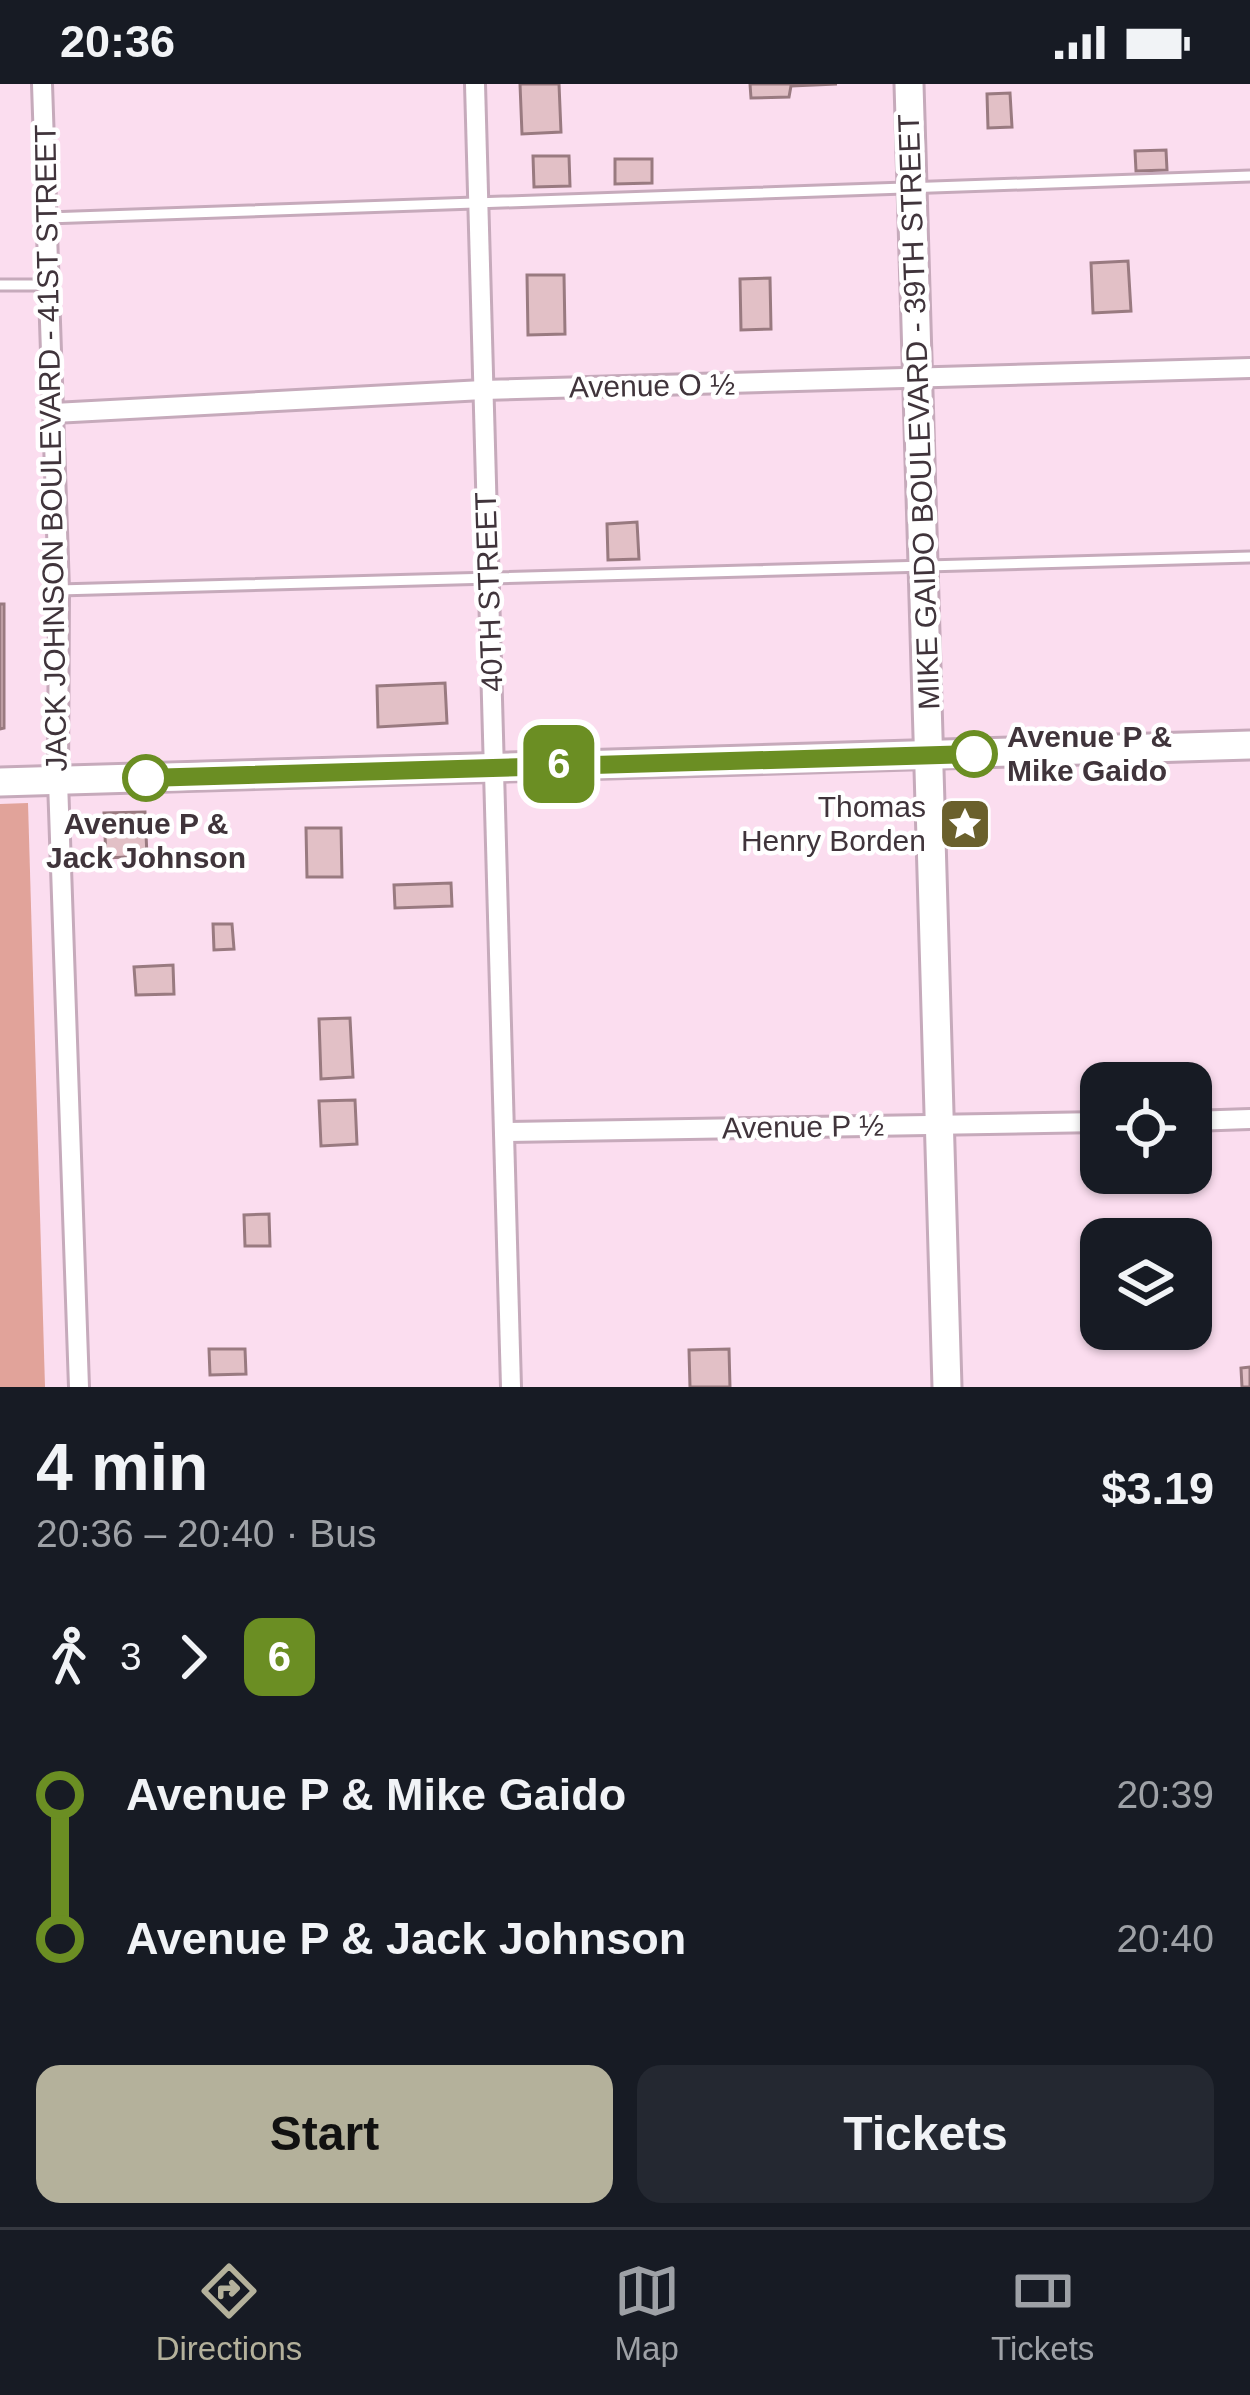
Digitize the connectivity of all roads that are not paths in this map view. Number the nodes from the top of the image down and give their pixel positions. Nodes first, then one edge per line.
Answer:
1 (42, 84) edge
2 (475, 84) edge
3 (909, 84) edge
4 (1250, 176) edge
5 (912, 188) junction
6 (478, 203) junction
7 (47, 218) junction
8 (0, 285) edge
9 (49, 285) junction
10 (1250, 368) edge
11 (917, 379) junction
12 (483, 390) junction
13 (54, 413) junction
14 (1250, 557) edge
15 (923, 568) junction
16 (488, 578) junction
17 (59, 590) junction
18 (1250, 746) edge
19 (928, 755) junction
20 (494, 765) junction
21 (58, 781) junction
22 (0, 782) edge
23 (1212, 1120) edge
24 (1250, 1120) edge
25 (1080, 1122) edge
26 (939, 1125) junction
27 (504, 1132) junction
28 (80, 1387) edge
29 (511, 1387) edge
30 (947, 1387) edge

1 - 7 street, JACK JOHNSON BOULEVARD - 41ST STREET
2 - 6 street, 40TH STREET
3 - 5 main road, MIKE GAIDO BOULEVARD - 39TH STREET
4 - 5 lane
5 - 6 lane
5 - 11 main road, MIKE GAIDO BOULEVARD - 39TH STREET
6 - 7 lane
6 - 12 street, 40TH STREET
7 - 9 street, JACK JOHNSON BOULEVARD - 41ST STREET
8 - 9 lane
9 - 13 street, JACK JOHNSON BOULEVARD - 41ST STREET
10 - 11 street, Avenue O ½
11 - 12 street, Avenue O ½
11 - 15 main road, MIKE GAIDO BOULEVARD - 39TH STREET
12 - 13 street, Avenue O ½
12 - 16 street, 40TH STREET
13 - 17 street, JACK JOHNSON BOULEVARD - 41ST STREET
14 - 15 lane
15 - 16 lane
15 - 19 main road, MIKE GAIDO BOULEVARD - 39TH STREET
16 - 17 lane
16 - 20 street, 40TH STREET
17 - 21 street, JACK JOHNSON BOULEVARD - 41ST STREET
18 - 19 main road
19 - 20 main road
19 - 26 main road, MIKE GAIDO BOULEVARD - 39TH STREET
20 - 21 main road
20 - 27 street, 40TH STREET
21 - 22 main road
21 - 28 street, JACK JOHNSON BOULEVARD - 41ST STREET
23 - 24 street
25 - 26 street, Avenue P ½
26 - 27 street, Avenue P ½
26 - 30 main road, MIKE GAIDO BOULEVARD - 39TH STREET
27 - 29 street, 40TH STREET

